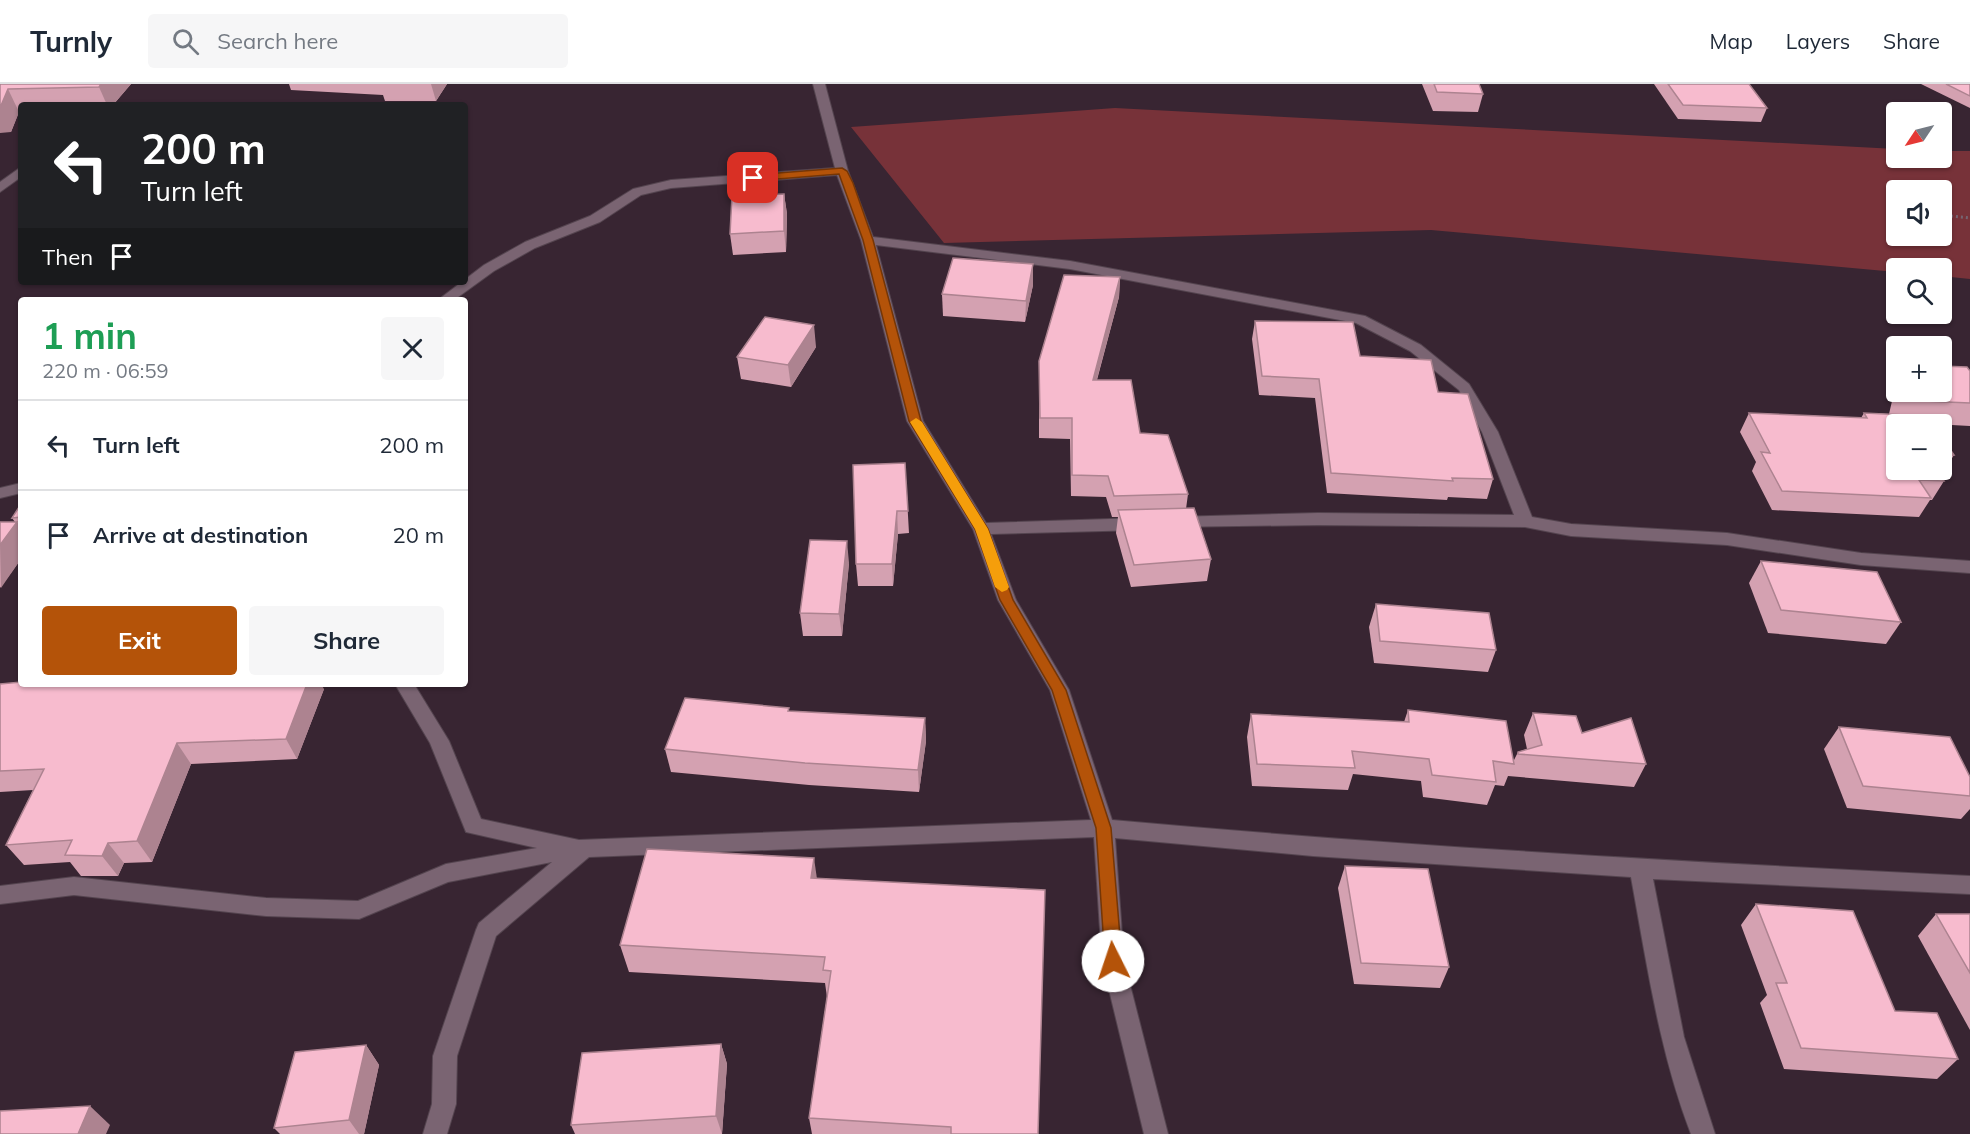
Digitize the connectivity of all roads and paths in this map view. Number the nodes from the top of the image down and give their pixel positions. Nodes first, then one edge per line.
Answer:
1 (819, 84) edge
2 (842, 171) junction
3 (18, 173) edge
4 (0, 188) edge
5 (1952, 216) edge
6 (1970, 218) edge
7 (868, 240) junction
8 (468, 283) edge
9 (466, 285) edge
10 (449, 297) edge
11 (18, 489) edge
12 (0, 493) edge
13 (1525, 521) junction
14 (981, 529) junction
15 (1970, 567) edge
16 (406, 687) edge
17 (1104, 828) junction
18 (583, 849) junction
19 (1640, 869) junction
20 (1970, 885) edge
21 (0, 895) edge
22 (435, 1134) edge
23 (1156, 1134) edge
24 (1703, 1134) edge

1 - 2 street
2 - 7 street
2 - 8 street
3 - 4 street
5 - 6 path
7 - 13 street
7 - 14 street
9 - 10 street
11 - 12 street
13 - 14 street
13 - 15 street
14 - 17 street
16 - 18 street
17 - 18 street
17 - 19 street
17 - 23 street
18 - 21 street
18 - 22 street
19 - 20 street
19 - 24 street

